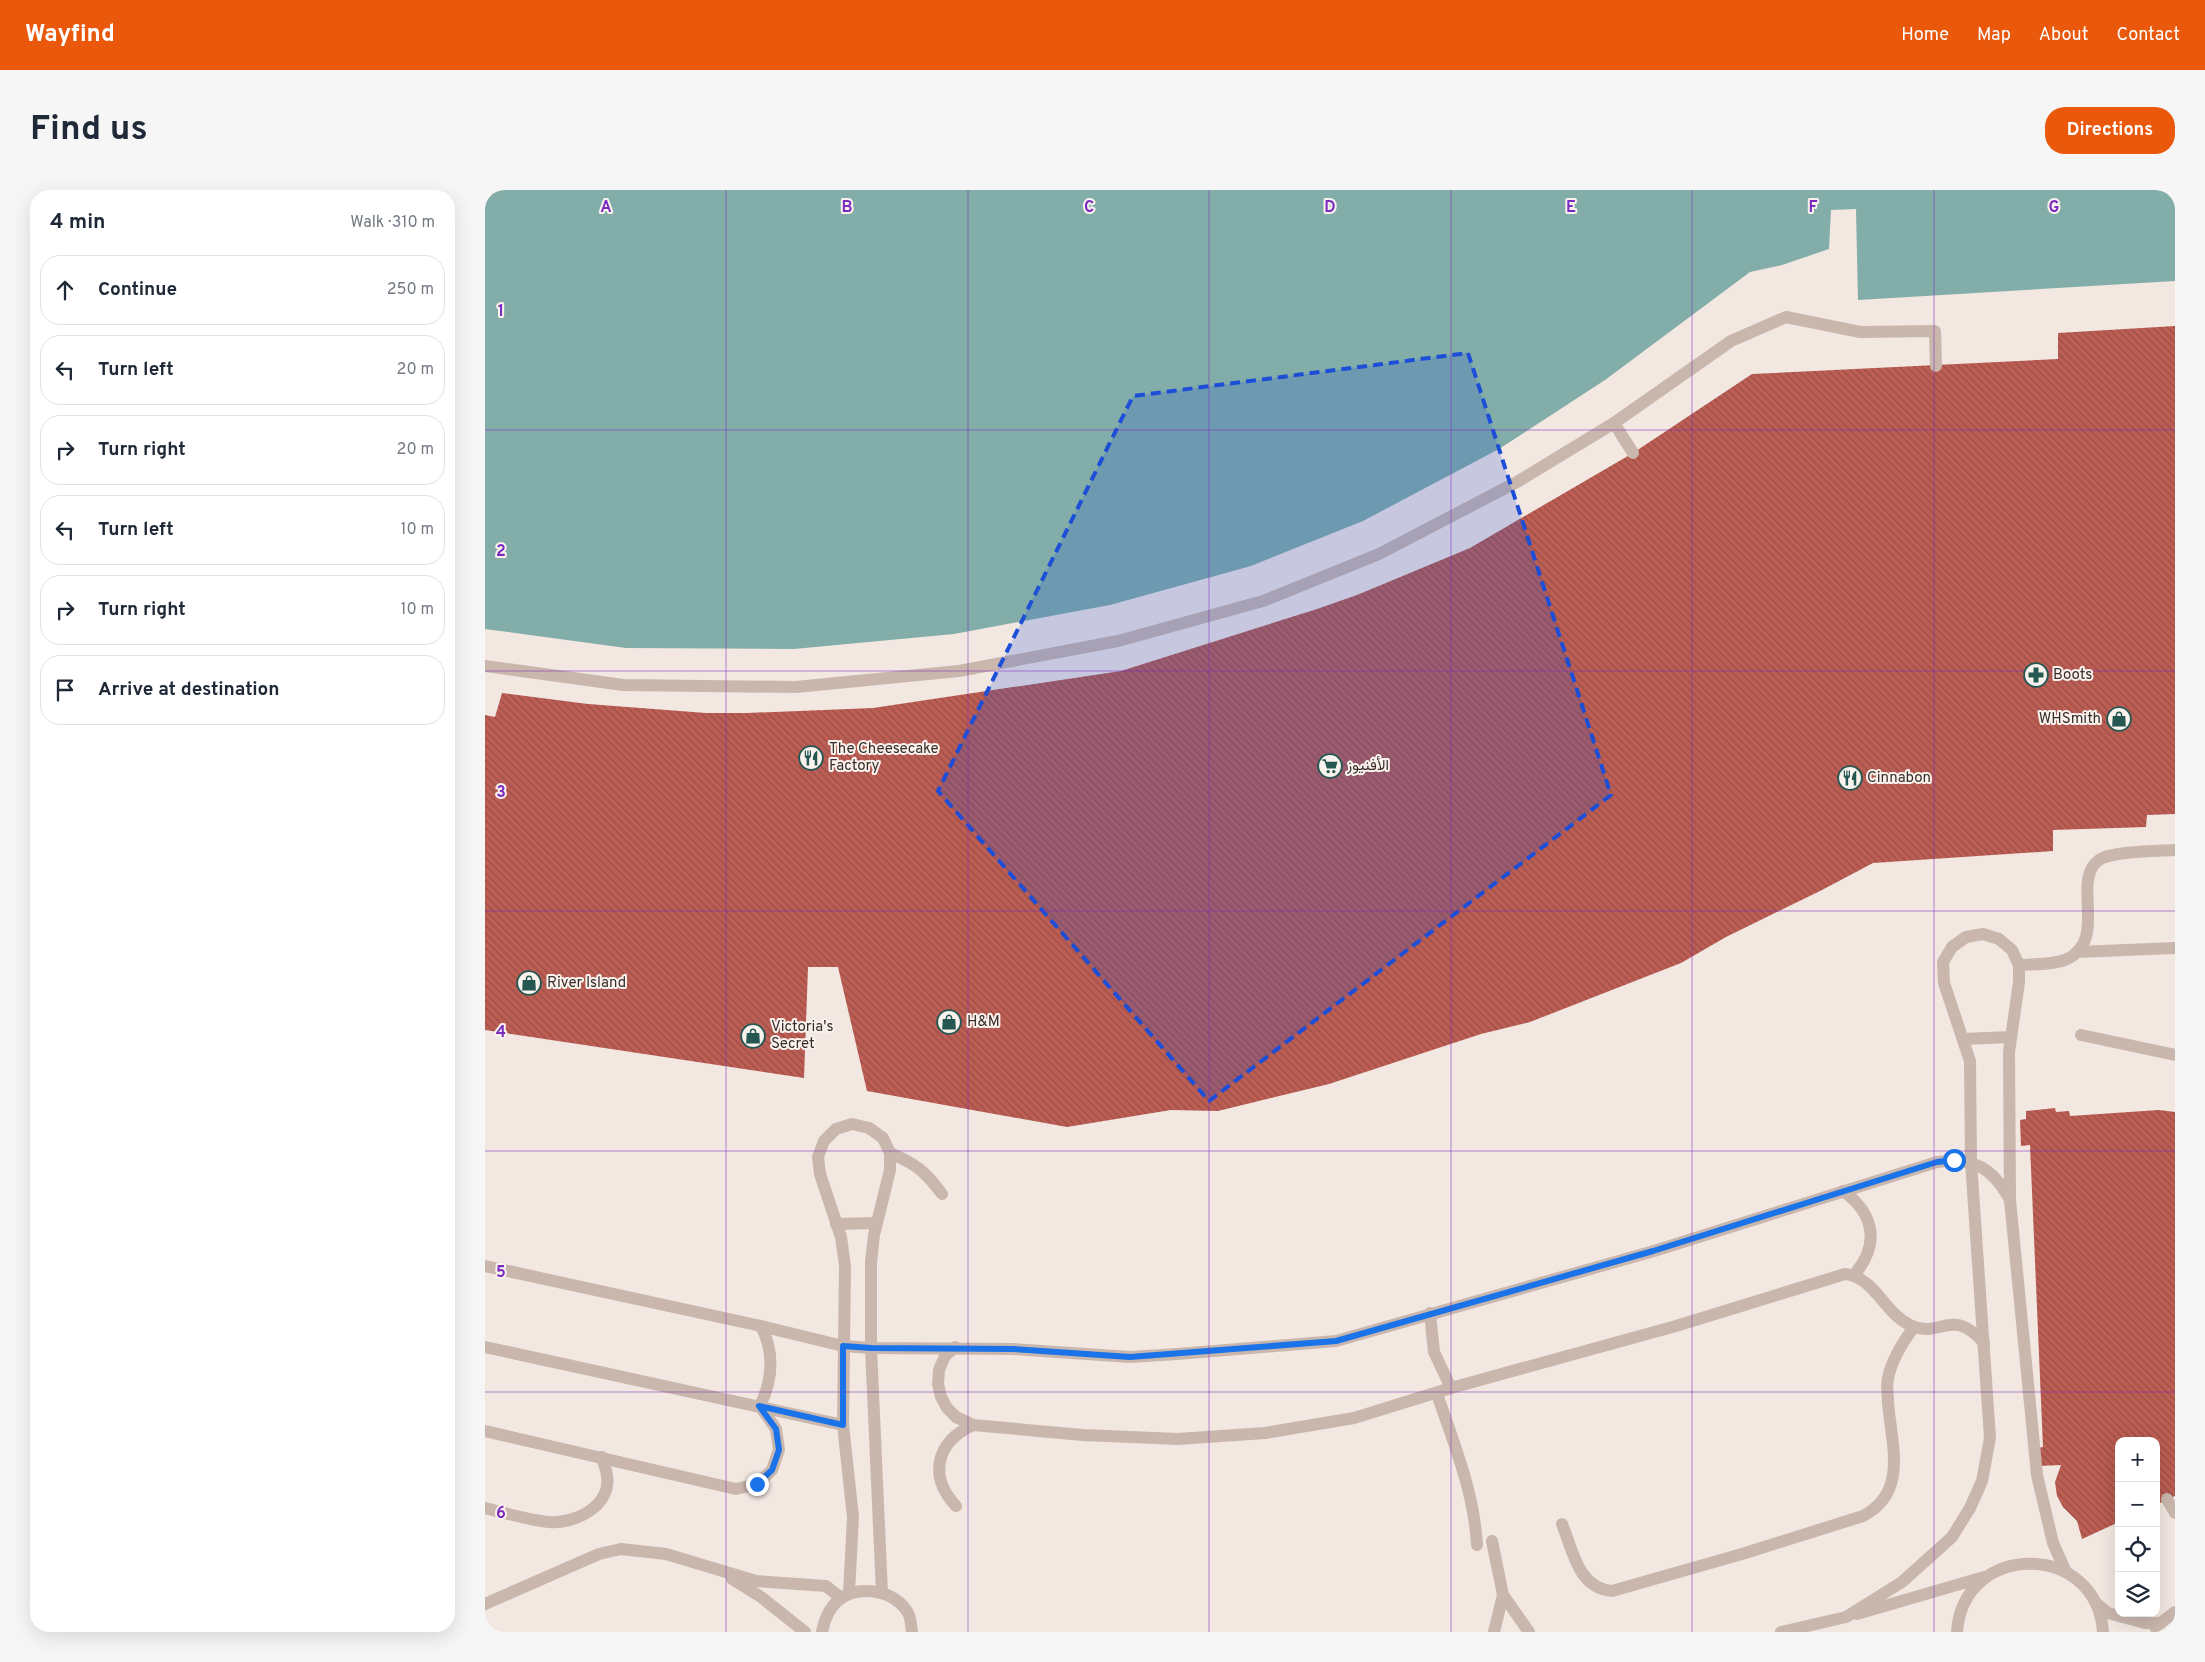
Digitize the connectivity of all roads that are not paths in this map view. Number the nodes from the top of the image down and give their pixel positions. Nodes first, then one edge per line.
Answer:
1 (1936, 366) dead end
2 (1614, 423) junction
3 (1633, 453) dead end
4 (485, 666) edge
5 (2175, 850) edge
6 (2175, 948) edge
7 (2077, 952) junction
8 (2019, 965) junction
9 (2081, 1035) dead end
10 (2011, 1037) junction
11 (1963, 1039) junction
12 (2175, 1054) edge
13 (890, 1153) junction
14 (1971, 1162) junction
15 (1843, 1191) junction
16 (942, 1194) dead end
17 (2010, 1200) junction
18 (877, 1223) junction
19 (836, 1224) junction
20 (485, 1266) edge
21 (1854, 1275) junction
22 (1430, 1312) junction
23 (761, 1326) junction
24 (1914, 1327) junction
25 (1985, 1343) junction
26 (843, 1346) junction
27 (485, 1347) edge
28 (955, 1347) junction
29 (871, 1348) junction
30 (1451, 1388) junction
31 (1437, 1394) junction
32 (759, 1406) junction
33 (843, 1425) junction
34 (973, 1425) junction
35 (485, 1430) edge
36 (602, 1456) junction
37 (2167, 1499) dead end
38 (957, 1506) dead end
39 (485, 1508) edge
40 (2175, 1513) edge
41 (1562, 1524) dead end
42 (1492, 1541) dead end
43 (1477, 1545) dead end
44 (712, 1568) junction
45 (2066, 1572) junction
46 (1987, 1576) junction
47 (882, 1593) junction
48 (1503, 1595) junction
49 (845, 1596) junction
50 (2095, 1602) junction
51 (485, 1604) edge
52 (2175, 1612) edge
53 (908, 1614) junction
54 (1846, 1617) junction
55 (2161, 1628) edge
56 (805, 1632) edge
57 (823, 1632) edge
58 (912, 1632) edge
59 (924, 1632) edge
60 (1494, 1632) edge
61 (1529, 1632) edge
62 (1781, 1632) edge
63 (1957, 1632) edge
64 (2103, 1632) edge
65 (2147, 1632) edge

1 - 2 street
2 - 3 street
2 - 4 street
5 - 7 street
6 - 7 street
7 - 8 street
8 - 10 street
8 - 11 street
9 - 12 street
10 - 11 street
10 - 17 street
11 - 14 street
13 - 16 street
13 - 18 street
13 - 19 street
14 - 15 street
14 - 17 street
14 - 25 street
15 - 21 street
15 - 22 street
17 - 45 street
18 - 19 street
18 - 29 street
19 - 26 street
20 - 23 street
21 - 24 street
21 - 30 street
22 - 28 street
22 - 30 street
23 - 26 street
23 - 32 street
24 - 25 street
24 - 41 street
25 - 54 street
26 - 29 street
26 - 33 street
27 - 32 street
28 - 29 street
28 - 34 street
29 - 47 street
30 - 31 street
31 - 34 street
31 - 43 street
32 - 33 street
32 - 36 street
33 - 49 street
34 - 38 street
35 - 36 street
36 - 39 street
37 - 40 street
42 - 48 street
44 - 49 street
44 - 51 street
44 - 56 street
45 - 46 street
45 - 50 street
46 - 54 street
46 - 63 street
47 - 49 street
47 - 53 street
48 - 60 street
48 - 61 street
49 - 57 street
50 - 55 street
50 - 64 street
52 - 55 street
53 - 58 street
53 - 59 street
54 - 62 street
55 - 65 street

